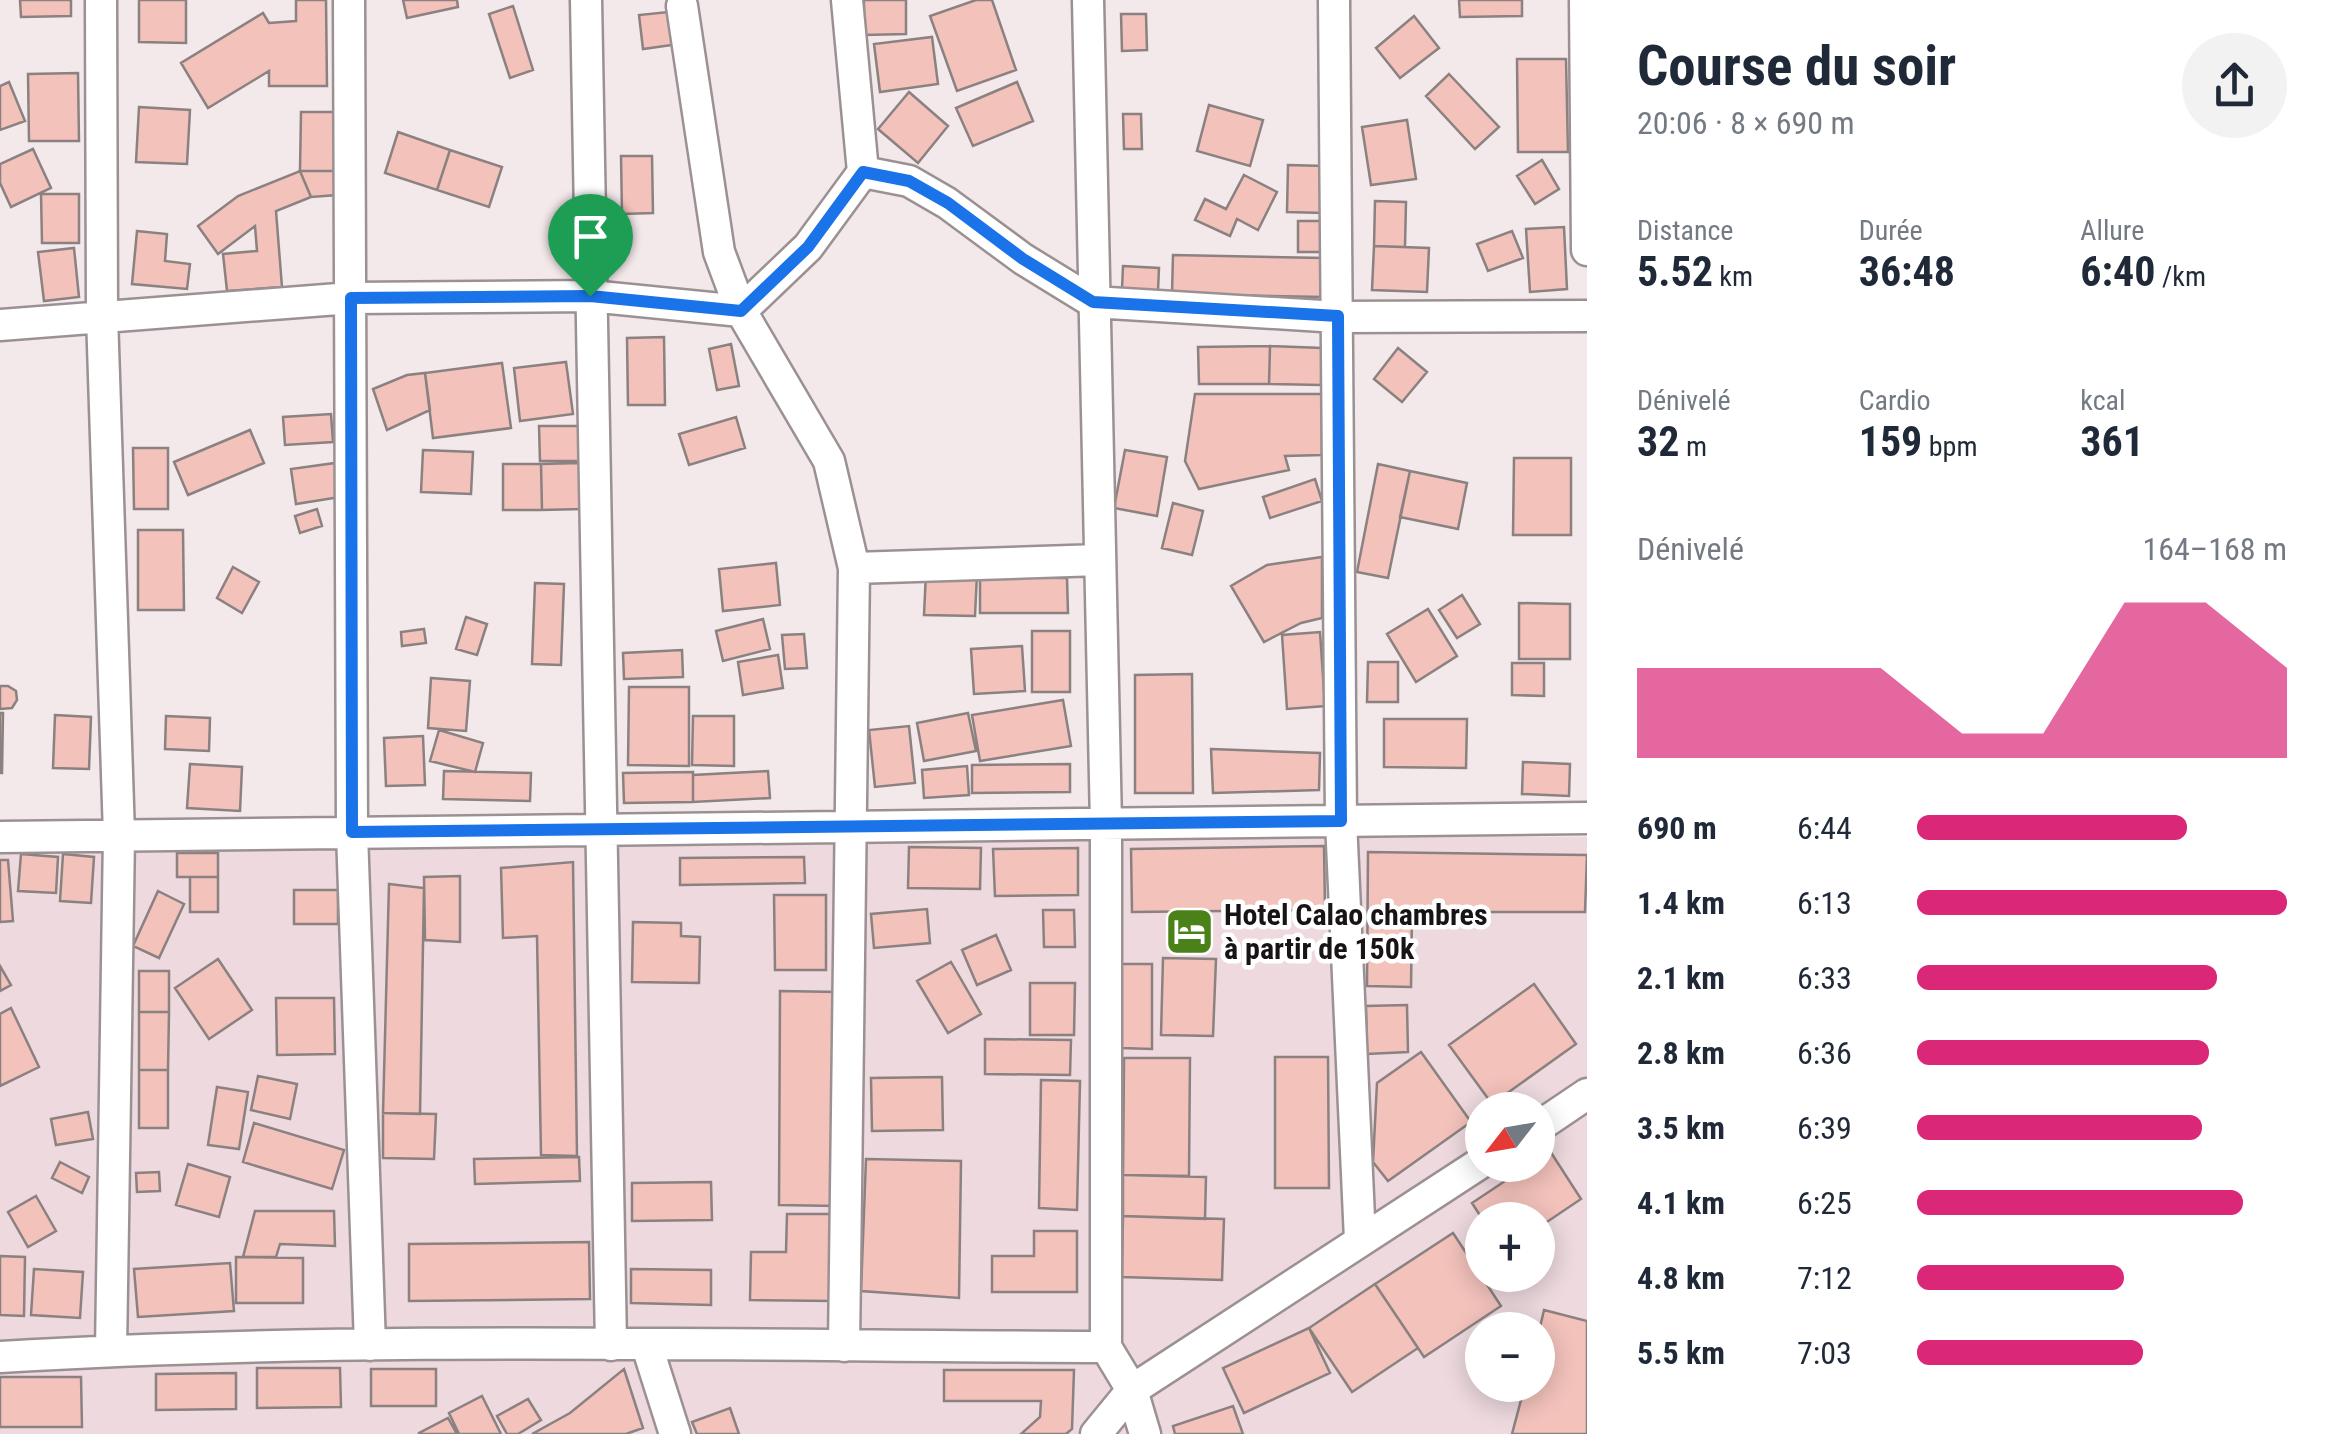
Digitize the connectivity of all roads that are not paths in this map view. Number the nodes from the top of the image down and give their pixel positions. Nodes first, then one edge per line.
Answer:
1 (101, 0) edge
2 (349, 0) edge
3 (586, 0) edge
4 (847, 0) edge
5 (1088, 0) edge
6 (1334, 0) edge
7 (1585, 0) edge
8 (682, 6) dead end
9 (863, 172) junction
10 (1587, 250) edge
11 (590, 296) junction
12 (351, 298) junction
13 (1093, 302) junction
14 (741, 311) junction
15 (102, 315) junction
16 (1338, 316) junction
17 (1587, 316) edge
18 (0, 325) edge
19 (1100, 560) junction
20 (854, 568) junction
21 (1587, 818) edge
22 (1341, 821) junction
23 (1106, 824) junction
24 (850, 826) junction
25 (602, 830) junction
26 (352, 832) junction
27 (118, 835) junction
28 (0, 837) edge
29 (1587, 1094) edge
30 (1555, 1115) edge
31 (1465, 1173) edge
32 (1360, 1240) junction
33 (370, 1345) junction
34 (611, 1345) junction
35 (647, 1346) junction
36 (844, 1346) junction
37 (1106, 1347) junction
38 (111, 1351) junction
39 (0, 1358) edge
40 (1132, 1390) junction
41 (675, 1434) edge
42 (1096, 1434) edge
43 (1145, 1434) edge

1 - 15 street
2 - 12 street
3 - 11 street
4 - 9 street
5 - 13 street
6 - 16 street
7 - 10 street
8 - 14 street
9 - 13 street
9 - 14 street
11 - 12 street
11 - 14 street
11 - 25 street
12 - 15 street
12 - 26 street
13 - 16 street
13 - 19 street
14 - 20 street
15 - 18 street
15 - 27 street
16 - 17 street
16 - 22 street
19 - 20 street
19 - 23 street
20 - 24 street
21 - 22 street
22 - 23 street
22 - 32 street
23 - 24 street
23 - 37 street
24 - 25 street
24 - 36 street
25 - 26 street
25 - 34 street
26 - 27 street
26 - 33 street
27 - 28 street
27 - 38 street
29 - 30 street
31 - 32 street
32 - 40 street
33 - 34 street
33 - 38 street
34 - 35 street
35 - 36 street
35 - 41 street
36 - 37 street
37 - 40 street
38 - 39 street
40 - 42 street
40 - 43 street

